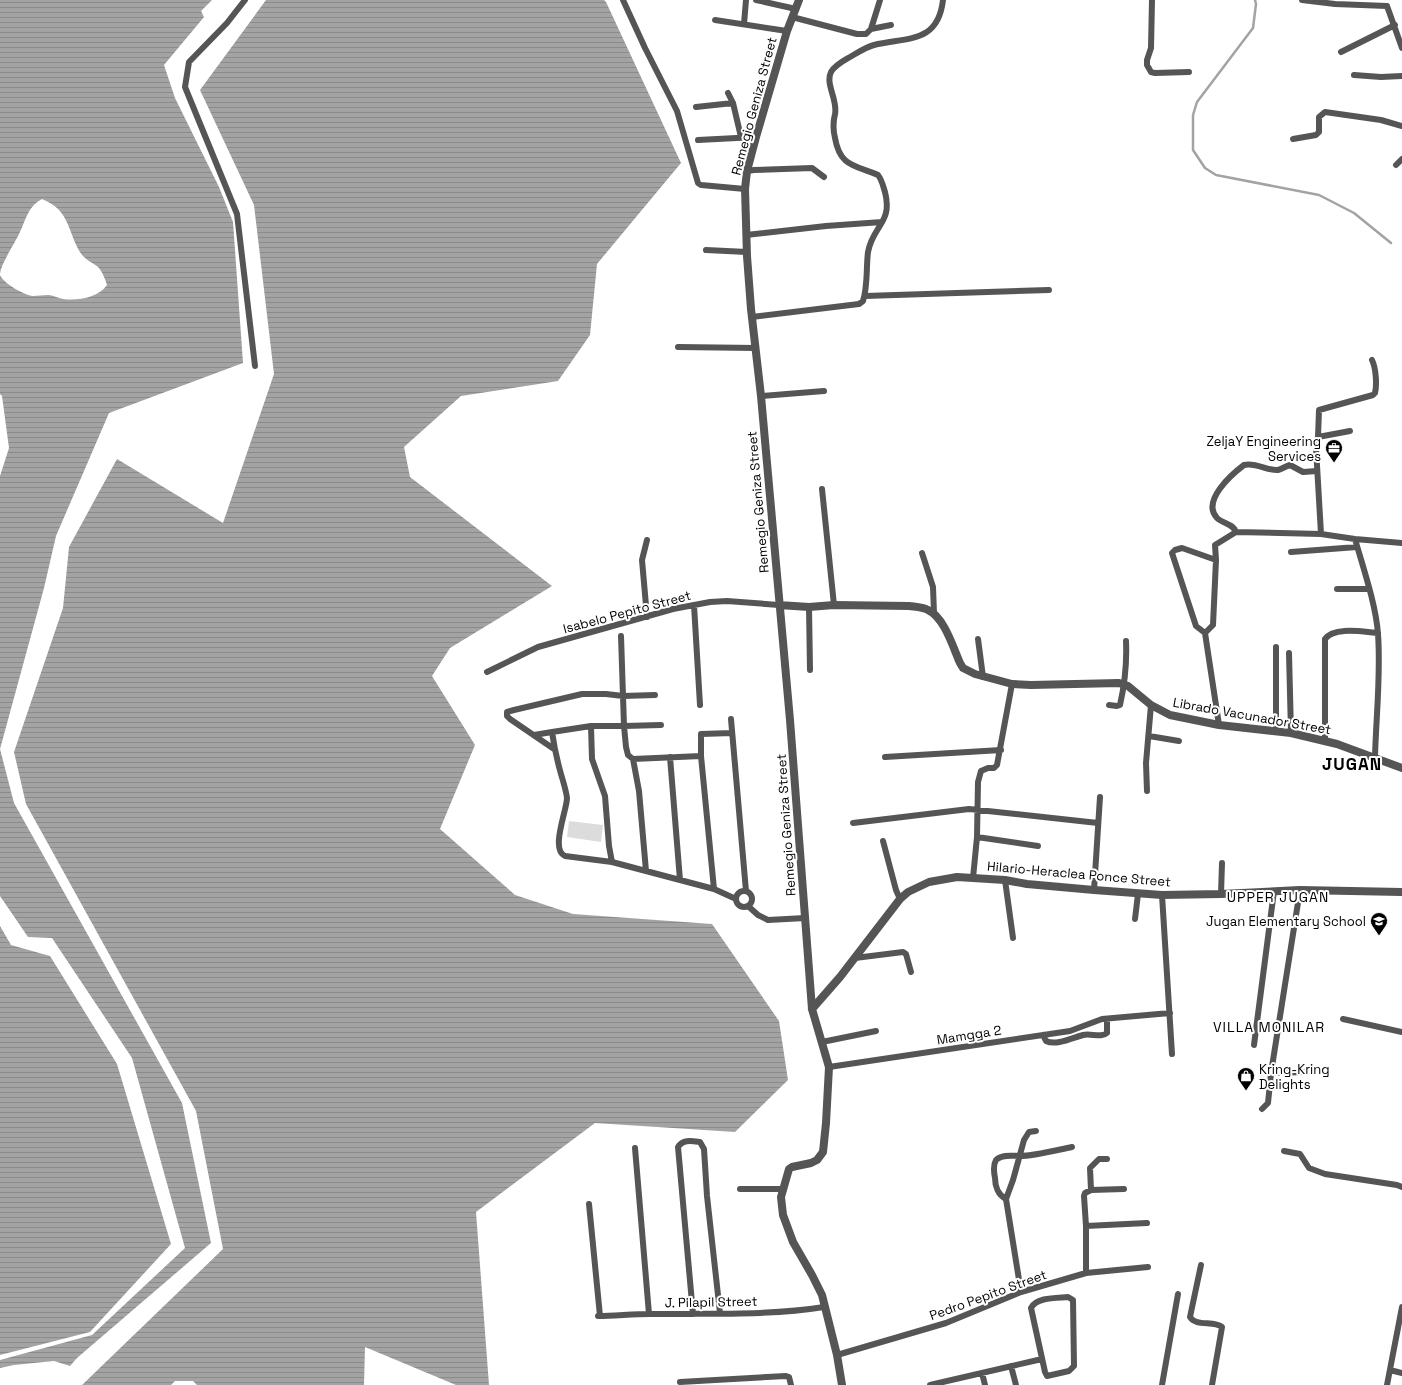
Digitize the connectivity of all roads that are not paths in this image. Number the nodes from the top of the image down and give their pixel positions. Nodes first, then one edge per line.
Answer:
1 (245, 0) edge
2 (623, 0) edge
3 (746, 0) edge
4 (756, 0) edge
5 (799, 0) edge
6 (880, 0) edge
7 (943, 0) edge
8 (1152, 0) edge
9 (1302, 0) edge
10 (1391, 0) edge
11 (1387, 6) junction
12 (796, 9) junction
13 (792, 17) junction
14 (715, 20) dead end
15 (744, 24) junction
16 (891, 25) dead end
17 (1394, 25) junction
18 (871, 29) junction
19 (787, 31) junction
20 (1402, 48) edge
21 (1341, 52) dead end
22 (1189, 72) dead end
23 (1354, 75) dead end
24 (1402, 76) edge
25 (728, 93) dead end
26 (733, 103) junction
27 (696, 107) dead end
28 (1402, 126) edge
29 (741, 137) junction
30 (756, 137) junction
31 (1293, 138) dead end
32 (698, 140) dead end
33 (1402, 159) edge
34 (1396, 165) dead end
35 (747, 171) junction
36 (824, 176) dead end
37 (744, 189) junction
38 (882, 222) junction
39 (746, 235) junction
40 (706, 250) dead end
41 (747, 252) junction
42 (1049, 290) dead end
43 (865, 296) junction
44 (752, 317) junction
45 (678, 347) dead end
46 (756, 348) junction
47 (1372, 360) dead end
48 (255, 366) dead end
49 (824, 391) dead end
50 (761, 396) junction
51 (1350, 431) dead end
52 (1318, 437) junction
53 (1317, 471) junction
54 (822, 489) dead end
55 (1236, 532) junction
56 (1321, 534) junction
57 (1354, 539) junction
58 (648, 540) dead end
59 (1402, 543) edge
60 (1357, 547) junction
61 (1291, 552) dead end
62 (922, 553) dead end
63 (1216, 560) junction
64 (1337, 589) dead end
65 (1369, 589) junction
66 (694, 605) junction
67 (779, 605) junction
68 (834, 605) junction
69 (809, 607) junction
70 (934, 613) junction
71 (647, 616) junction
72 (1205, 633) junction
73 (1378, 633) junction
74 (621, 636) dead end
75 (978, 639) dead end
76 (1126, 641) dead end
77 (1276, 647) dead end
78 (1289, 653) dead end
79 (810, 670) dead end
80 (487, 672) dead end
81 (983, 677) junction
82 (1012, 684) junction
83 (1125, 684) junction
84 (655, 695) dead end
85 (623, 696) junction
86 (700, 705) dead end
87 (1109, 705) dead end
88 (1152, 705) junction
89 (731, 719) dead end
90 (1219, 724) junction
91 (661, 725) dead end
92 (591, 726) junction
93 (624, 726) junction
94 (1276, 730) junction
95 (552, 732) junction
96 (732, 733) junction
97 (1291, 733) junction
98 (534, 734) junction
99 (1149, 736) junction
100 (1179, 740) dead end
101 (1325, 740) junction
102 (554, 749) junction
103 (1001, 750) junction
104 (701, 756) junction
105 (670, 757) junction
106 (886, 757) dead end
107 (1375, 757) junction
108 (633, 760) junction
109 (1402, 768) edge
110 (1147, 791) dead end
111 (1100, 797) dead end
112 (979, 809) junction
113 (853, 823) dead end
114 (1098, 823) junction
115 (978, 837) junction
116 (883, 841) dead end
117 (1038, 846) dead end
118 (612, 862) junction
119 (1222, 863) dead end
120 (646, 871) junction
121 (973, 878) junction
122 (680, 880) junction
123 (1005, 880) junction
124 (714, 889) junction
125 (1094, 890) junction
126 (1300, 890) junction
127 (746, 891) junction
128 (1274, 891) junction
129 (1402, 892) edge
130 (1138, 894) junction
131 (1221, 894) junction
132 (1162, 895) junction
133 (736, 898) junction
134 (900, 899) junction
135 (748, 906) junction
136 (805, 918) junction
137 (1135, 919) dead end
138 (1013, 938) dead end
139 (855, 958) junction
140 (911, 972) dead end
141 (812, 1009) junction
142 (1170, 1013) junction
143 (1107, 1019) junction
144 (1343, 1019) dead end
145 (876, 1031) dead end
146 (1402, 1032) edge
147 (1043, 1035) junction
148 (822, 1042) junction
149 (1254, 1045) dead end
150 (1172, 1054) dead end
151 (829, 1067) junction
152 (1306, 1072) dead end
153 (1271, 1073) junction
154 (1262, 1109) dead end
155 (1036, 1131) dead end
156 (635, 1148) dead end
157 (1072, 1148) dead end
158 (1284, 1151) dead end
159 (1020, 1156) junction
160 (1107, 1159) dead end
161 (1124, 1188) dead end
162 (1402, 1188) edge
163 (740, 1189) dead end
164 (783, 1189) junction
165 (1091, 1190) junction
166 (1006, 1199) junction
167 (589, 1204) dead end
168 (1147, 1223) dead end
169 (1086, 1226) junction
170 (1201, 1265) dead end
171 (1148, 1267) dead end
172 (1086, 1273) junction
173 (1021, 1292) junction
174 (1178, 1294) dead end
175 (824, 1307) junction
176 (1402, 1307) edge
177 (720, 1313) junction
178 (649, 1314) junction
179 (693, 1314) junction
180 (837, 1355) junction
181 (1042, 1359) junction
182 (1011, 1366) junction
183 (1390, 1370) junction
184 (982, 1373) junction
185 (1402, 1373) edge
186 (680, 1382) dead end
187 (954, 1382) edge
188 (791, 1385) edge
189 (842, 1385) edge
190 (930, 1385) edge
191 (985, 1385) edge
192 (1016, 1385) edge
193 (1162, 1385) edge
194 (1212, 1385) edge
195 (1387, 1385) edge

1 - 48 street
2 - 37 street
3 - 15 street
4 - 12 street
5 - 12 street, Remegio Geniza Street
6 - 18 street
7 - 38 street
8 - 22 street
9 - 11 street
10 - 11 street
11 - 17 street
12 - 13 street, Remegio Geniza Street
13 - 18 street
13 - 19 street, Remegio Geniza Street
14 - 15 street
15 - 19 street
16 - 18 street
17 - 20 street
17 - 21 street
19 - 30 street, Remegio Geniza Street
23 - 24 street
25 - 26 street
26 - 27 street
26 - 29 street
28 - 31 street
29 - 30 street
29 - 32 street
30 - 35 street, Remegio Geniza Street
33 - 34 street
35 - 36 street
35 - 37 street, Remegio Geniza Street
37 - 39 street, Remegio Geniza Street
38 - 39 street
38 - 43 street
39 - 41 street, Remegio Geniza Street
40 - 41 street
41 - 44 street, Remegio Geniza Street
42 - 43 street
43 - 44 street
44 - 46 street, Remegio Geniza Street
45 - 46 street
46 - 50 street, Remegio Geniza Street
47 - 52 street
49 - 50 street
50 - 67 street, Remegio Geniza Street
51 - 52 street
52 - 53 street
53 - 55 street
53 - 56 street
54 - 68 street
55 - 56 street
55 - 63 street
56 - 57 street
57 - 59 street
57 - 60 street
58 - 71 street
60 - 61 street
60 - 65 street
62 - 70 street
63 - 72 street
63 - 72 street
64 - 65 street
65 - 73 street
66 - 67 street, Isabelo Pepito Street
66 - 71 street, Isabelo Pepito Street
66 - 86 street
67 - 69 street
67 - 136 street, Remegio Geniza Street
68 - 69 street
68 - 70 street
69 - 79 street
70 - 81 street
71 - 80 street, Isabelo Pepito Street
72 - 90 street
73 - 101 street
73 - 107 street
74 - 85 street
75 - 81 street
76 - 83 street
77 - 94 street
78 - 97 street
81 - 82 street
82 - 83 street
82 - 103 street
83 - 87 street
83 - 88 street, Librado Vacunador Street
84 - 85 street
85 - 93 street
85 - 98 street
88 - 90 street, Librado Vacunador Street
88 - 99 street
89 - 96 street
90 - 94 street, Librado Vacunador Street
91 - 93 street
92 - 93 street
92 - 95 street
92 - 118 street
93 - 108 street
94 - 97 street, Librado Vacunador Street
95 - 98 street
95 - 102 street
96 - 104 street
96 - 127 street
97 - 101 street, Librado Vacunador Street
98 - 102 street
99 - 100 street
99 - 110 street
101 - 107 street, Librado Vacunador Street
102 - 118 street
103 - 106 street
103 - 112 street
104 - 105 street
104 - 124 street
105 - 108 street
105 - 122 street
107 - 109 street, Librado Vacunador Street
108 - 120 street
111 - 114 street
112 - 113 street
112 - 114 street
112 - 115 street
114 - 125 street
115 - 117 street
115 - 121 street
116 - 134 street
118 - 120 street
119 - 131 street
120 - 122 street
121 - 123 street, Hilario-Heraclea Ponce Street
121 - 134 street, Hilario-Heraclea Ponce Street
122 - 124 street
123 - 125 street, Hilario-Heraclea Ponce Street
123 - 138 street
124 - 133 street
125 - 130 street, Hilario-Heraclea Ponce Street
126 - 128 street, Hilario-Heraclea Ponce Street
126 - 129 street, Hilario-Heraclea Ponce Street
126 - 153 street
127 - 133 street
127 - 135 street
128 - 131 street, Hilario-Heraclea Ponce Street
128 - 149 street
130 - 132 street, Hilario-Heraclea Ponce Street
130 - 137 street
131 - 132 street, Hilario-Heraclea Ponce Street
132 - 142 street
133 - 135 street
134 - 139 street, Hilario-Heraclea Ponce Street
135 - 136 street
136 - 141 street, Remegio Geniza Street
139 - 140 street
139 - 141 street, Hilario-Heraclea Ponce Street
141 - 148 street
142 - 143 street, Mamgga 2
142 - 150 street
143 - 147 street, Mamgga 2
143 - 147 street
144 - 146 street
145 - 148 street
147 - 151 street, Mamgga 2
148 - 151 street
151 - 164 street
152 - 153 street
153 - 154 street
155 - 159 street
156 - 178 street
157 - 159 street
158 - 162 street
159 - 166 street
159 - 166 street
160 - 165 street
161 - 165 street
163 - 164 street
164 - 175 street
165 - 169 street
166 - 173 street
167 - 178 street, J. Pilapil Street
168 - 169 street
169 - 172 street
170 - 194 street
171 - 172 street, Pedro Pepito Street
172 - 173 street, Pedro Pepito Street
173 - 180 street, Pedro Pepito Street
174 - 193 street
175 - 177 street, J. Pilapil Street
175 - 180 street
176 - 183 street
177 - 179 street, J. Pilapil Street
177 - 179 street
178 - 179 street, J. Pilapil Street
180 - 189 street
181 - 181 street
181 - 182 street
182 - 184 street
182 - 192 street
183 - 185 street
183 - 195 street
184 - 187 street
184 - 191 street
186 - 188 street
187 - 190 street

